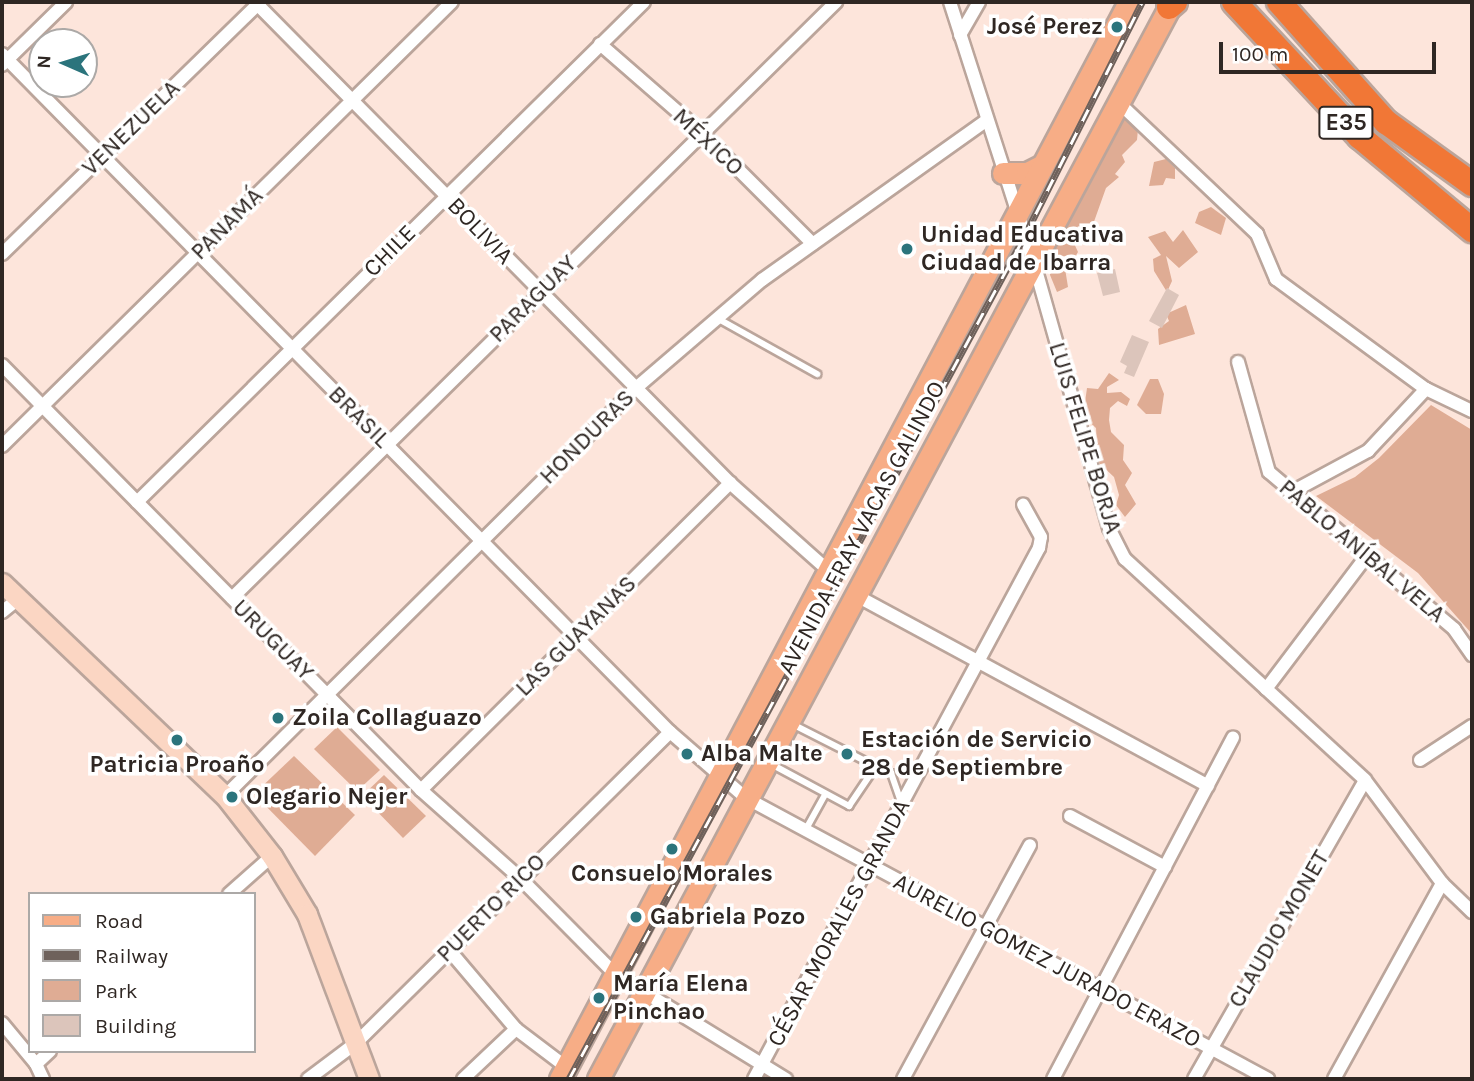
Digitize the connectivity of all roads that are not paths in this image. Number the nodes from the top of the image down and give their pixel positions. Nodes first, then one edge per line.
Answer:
1 (66, 2) edge
2 (452, 2) edge
3 (644, 2) edge
4 (836, 2) edge
5 (950, 2) edge
6 (979, 2) edge
7 (1129, 2) edge
8 (1234, 2) edge
9 (1279, 2) edge
10 (257, 3) edge
11 (1172, 4) edge
12 (960, 34) junction
13 (600, 44) junction
14 (4, 60) edge
15 (352, 100) junction
16 (1118, 102) junction
17 (986, 121) junction
18 (701, 132) junction
19 (102, 156) junction
20 (1041, 166) junction
21 (1003, 173) junction
22 (1472, 184) edge
23 (446, 196) junction
24 (1016, 213) junction
25 (1472, 230) edge
26 (813, 244) junction
27 (197, 253) junction
28 (2, 254) edge
29 (1034, 263) junction
30 (540, 292) junction
31 (717, 318) junction
32 (292, 349) junction
33 (1238, 362) dead end
34 (2, 365) edge
35 (817, 374) dead end
36 (636, 388) junction
37 (1426, 389) junction
38 (42, 406) junction
39 (1472, 411) edge
40 (386, 445) junction
41 (2, 446) edge
42 (730, 483) junction
43 (1290, 493) junction
44 (137, 502) junction
45 (1023, 505) dead end
46 (481, 541) junction
47 (1366, 557) junction
48 (830, 572) junction
49 (2, 583) edge
50 (856, 596) junction
51 (232, 598) junction
52 (18, 599) junction
53 (2, 612) edge
54 (576, 636) junction
55 (1472, 655) edge
56 (980, 660) junction
57 (1266, 689) junction
58 (326, 694) junction
59 (788, 721) junction
60 (1472, 726) edge
61 (670, 732) junction
62 (1233, 738) dead end
63 (1420, 760) dead end
64 (766, 761) junction
65 (873, 768) junction
66 (720, 776) junction
67 (1364, 780) junction
68 (1208, 786) junction
69 (421, 790) junction
70 (825, 794) junction
71 (225, 796) junction
72 (746, 798) junction
73 (902, 806) junction
74 (1070, 816) dead end
75 (805, 830) junction
76 (1030, 845) dead end
77 (272, 856) junction
78 (870, 866) junction
79 (1165, 867) junction
80 (521, 879) junction
81 (1442, 883) junction
82 (231, 892) edge
83 (1472, 912) edge
84 (985, 927) junction
85 (449, 950) junction
86 (615, 974) junction
87 (1100, 989) junction
88 (643, 994) junction
89 (2, 1023) edge
90 (516, 1029) junction
91 (356, 1043) junction
92 (1210, 1048) junction
93 (48, 1053) edge
94 (36, 1064) junction
95 (761, 1066) junction
96 (563, 1073) edge
97 (43, 1079) edge
98 (308, 1079) edge
99 (369, 1079) edge
100 (463, 1079) edge
101 (598, 1079) edge
102 (754, 1079) edge
103 (786, 1079) edge
104 (903, 1079) edge
105 (1053, 1079) edge
106 (1194, 1079) edge
107 (1268, 1079) edge
108 (1334, 1079) edge

1 - 14 street
2 - 15 street, PANAMÁ
3 - 13 street, CHILE
4 - 18 street, PARAGUAY
5 - 12 street, LUIS FELIPE BORJA
6 - 12 street
7 - 20 main road, AVENIDA FRAY VACAS GALINDO
8 - 25 highway, E35
9 - 22 highway, E35
10 - 15 street, BOLIVIA
10 - 19 street, VENEZUELA
11 - 16 main road, AVENIDA FRAY VACAS GALINDO
12 - 17 street, LUIS FELIPE BORJA
13 - 18 street, MÉXICO
13 - 23 street, CHILE
14 - 19 street, BRASIL
15 - 23 street, BOLIVIA
15 - 27 street, PANAMÁ
16 - 29 main road, AVENIDA FRAY VACAS GALINDO
16 - 37 street
17 - 21 street, LUIS FELIPE BORJA
17 - 26 street, HONDURAS
18 - 26 street, MÉXICO
18 - 30 street, PARAGUAY
19 - 27 street, BRASIL
19 - 28 street, VENEZUELA
20 - 21 main road
20 - 24 main road, AVENIDA FRAY VACAS GALINDO
21 - 24 street, LUIS FELIPE BORJA
23 - 30 street, BOLIVIA
23 - 32 street, CHILE
24 - 29 street, LUIS FELIPE BORJA
24 - 48 main road, AVENIDA FRAY VACAS GALINDO
26 - 31 street, HONDURAS
27 - 32 street, BRASIL
27 - 38 street, PANAMÁ
29 - 50 main road, AVENIDA FRAY VACAS GALINDO
29 - 57 street, LUIS FELIPE BORJA
30 - 36 street, BOLIVIA
30 - 40 street, PARAGUAY
31 - 35 lane
31 - 36 street, HONDURAS
32 - 40 street, BRASIL
32 - 44 street, CHILE
33 - 43 street, PABLO ANÍBAL VELA
34 - 38 street, URUGUAY
36 - 42 street, BOLIVIA
36 - 46 street, HONDURAS
37 - 39 street
37 - 43 street
38 - 41 street, PANAMÁ
38 - 44 street, URUGUAY
40 - 46 street, BRASIL
40 - 51 street, PARAGUAY
42 - 48 street, BOLIVIA
42 - 54 street, LAS GUAYANAS
43 - 47 street, PABLO ANÍBAL VELA
44 - 51 street, URUGUAY
45 - 56 street, CÉSAR MORALES GRANDA
46 - 54 street, BRASIL
46 - 58 street, HONDURAS
47 - 55 street, PABLO ANÍBAL VELA
47 - 57 street
48 - 66 main road, AVENIDA FRAY VACAS GALINDO
49 - 52 street
50 - 56 street
50 - 59 main road, AVENIDA FRAY VACAS GALINDO
51 - 58 street, URUGUAY
52 - 53 street
52 - 71 street
54 - 61 street, BRASIL
54 - 69 street, LAS GUAYANAS
56 - 68 street
56 - 73 street, CÉSAR MORALES GRANDA
57 - 67 street, LUIS FELIPE BORJA
58 - 69 street, URUGUAY
58 - 71 street, HONDURAS
59 - 64 main road, AVENIDA FRAY VACAS GALINDO
59 - 65 lane
60 - 63 street
61 - 66 street, BRASIL
61 - 80 street, PUERTO RICO
62 - 68 street
64 - 70 lane
64 - 72 main road, AVENIDA FRAY VACAS GALINDO
65 - 70 lane
65 - 73 lane
66 - 72 street, AURELIO GOMEZ JURADO ERAZO
66 - 86 main road, AVENIDA FRAY VACAS GALINDO
67 - 81 street, LUIS FELIPE BORJA
67 - 92 street, CLAUDIO MONET
68 - 79 street
69 - 80 street, URUGUAY
70 - 75 lane
71 - 77 street
72 - 75 street, AURELIO GOMEZ JURADO ERAZO
72 - 88 main road, AVENIDA FRAY VACAS GALINDO
73 - 78 street, CÉSAR MORALES GRANDA
74 - 79 street
75 - 78 street, AURELIO GOMEZ JURADO ERAZO
76 - 84 street
77 - 82 street
77 - 91 street
78 - 84 street, AURELIO GOMEZ JURADO ERAZO
78 - 95 street, CÉSAR MORALES GRANDA
79 - 87 street
80 - 85 street, PUERTO RICO
80 - 86 street, URUGUAY
81 - 83 street, LUIS FELIPE BORJA
81 - 108 street
84 - 87 street, AURELIO GOMEZ JURADO ERAZO
84 - 104 street
85 - 90 street
85 - 91 street, PUERTO RICO
86 - 88 street, URUGUAY
86 - 96 main road, AVENIDA FRAY VACAS GALINDO
87 - 92 street, AURELIO GOMEZ JURADO ERAZO
87 - 105 street
88 - 95 street, URUGUAY
88 - 101 main road, AVENIDA FRAY VACAS GALINDO
89 - 94 street
90 - 96 street
90 - 100 street
91 - 98 street, PUERTO RICO
91 - 99 street
92 - 106 street, CLAUDIO MONET
92 - 107 street, AURELIO GOMEZ JURADO ERAZO
93 - 94 street
94 - 97 street
95 - 102 street, CÉSAR MORALES GRANDA
95 - 103 street, URUGUAY

